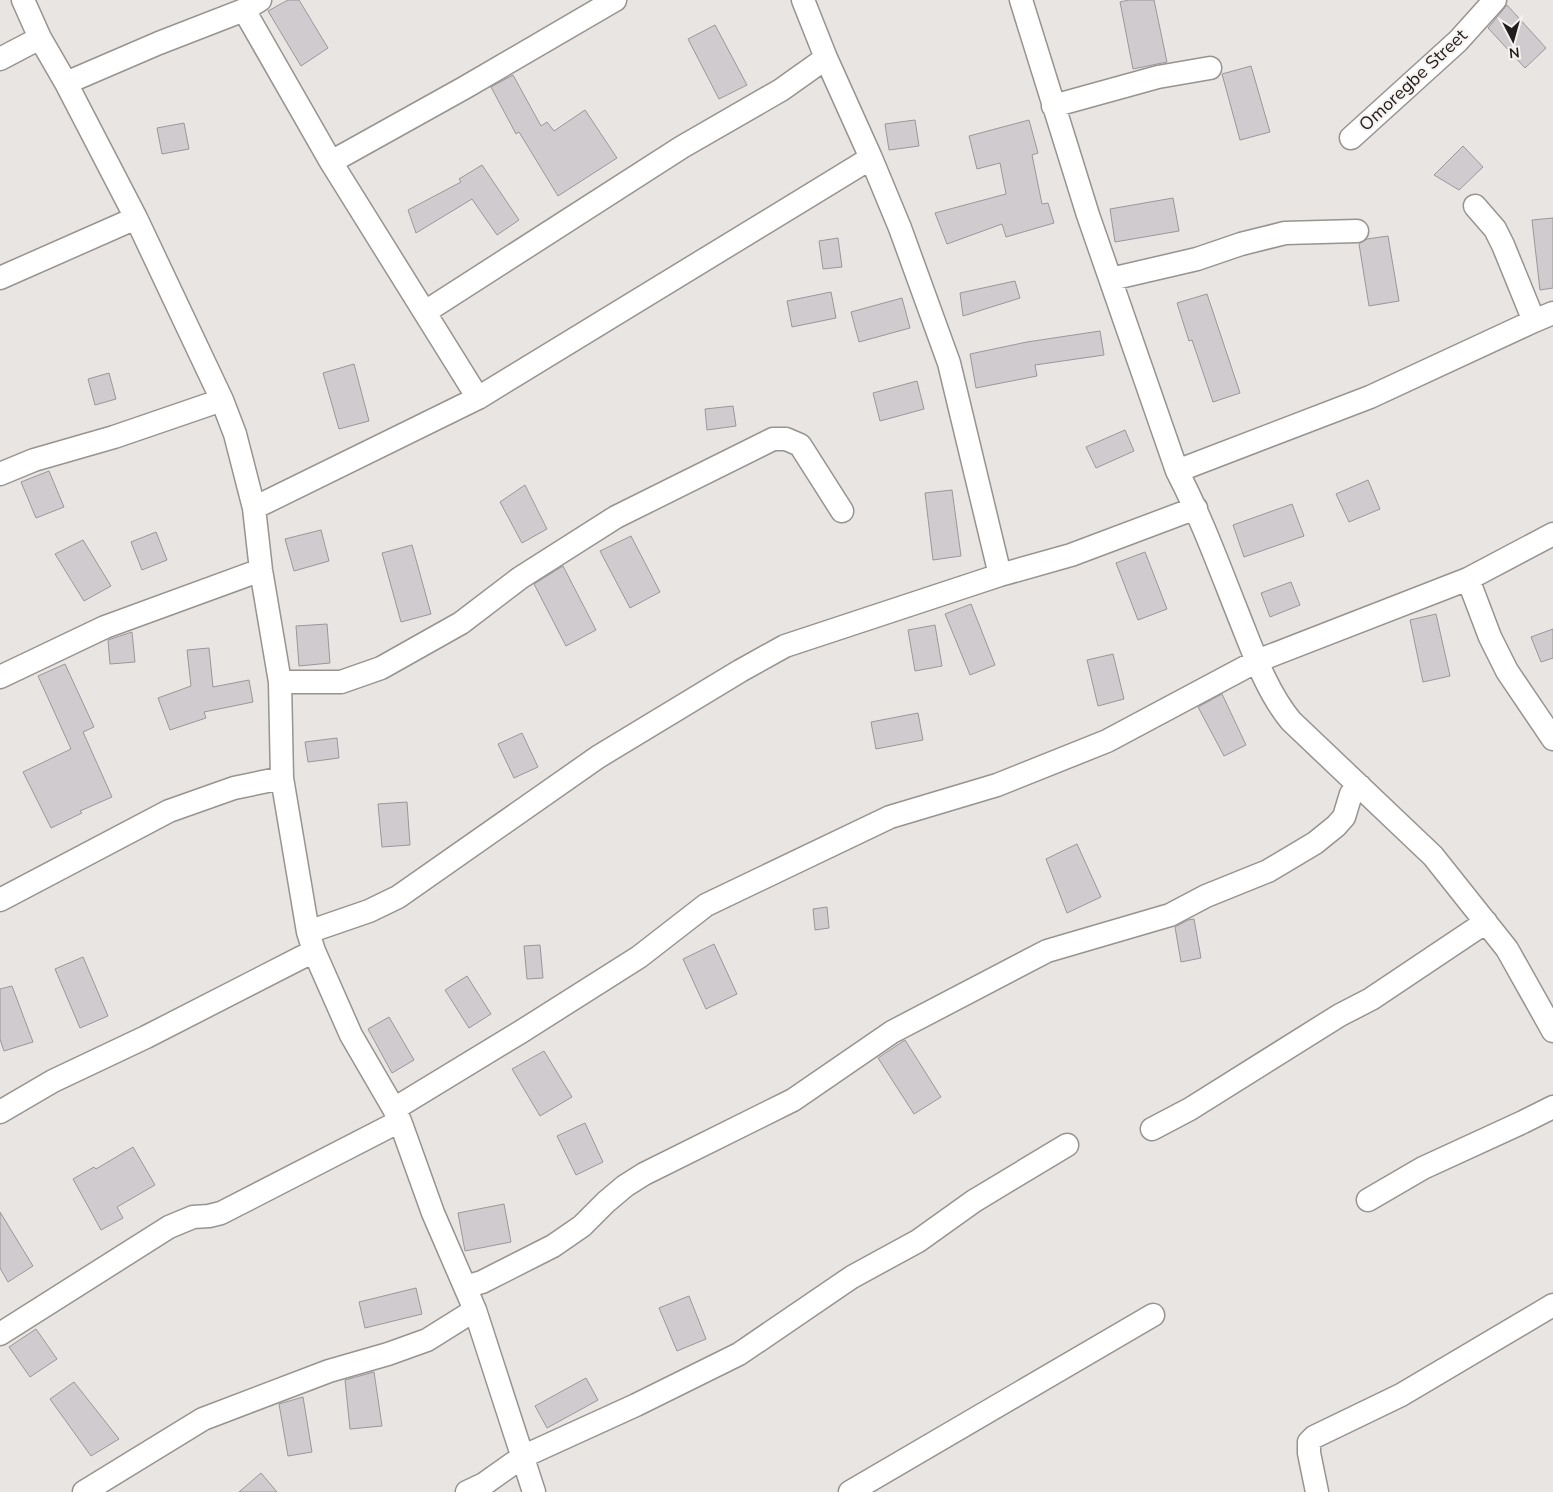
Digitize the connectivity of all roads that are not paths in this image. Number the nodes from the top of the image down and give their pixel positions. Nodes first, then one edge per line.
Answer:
1 (23, 0) edge
2 (615, 0) edge
3 (803, 0) edge
4 (1021, 0) edge
5 (1495, 0) edge
6 (252, 5) edge
7 (40, 38) junction
8 (826, 58) junction
9 (0, 60) edge
10 (1210, 68) dead end
11 (66, 83) junction
12 (1053, 106) junction
13 (1351, 138) dead end
14 (871, 158) junction
15 (331, 162) junction
16 (1475, 206) dead end
17 (136, 218) junction
18 (1357, 231) dead end
19 (0, 278) edge
20 (1111, 280) junction
21 (425, 312) junction
22 (1544, 317) edge
23 (478, 398) junction
24 (222, 400) junction
25 (1177, 471) junction
26 (0, 474) edge
27 (254, 508) junction
28 (1196, 508) junction
29 (842, 511) dead end
30 (1553, 534) edge
31 (261, 570) junction
32 (1000, 575) junction
33 (1468, 579) junction
34 (1257, 661) junction
35 (0, 677) edge
36 (280, 682) junction
37 (1553, 739) edge
38 (282, 778) junction
39 (1360, 786) junction
40 (0, 900) edge
41 (1486, 922) junction
42 (311, 941) junction
43 (1553, 1031) edge
44 (1553, 1107) edge
45 (0, 1112) edge
46 (397, 1115) junction
47 (1152, 1129) dead end
48 (1067, 1145) dead end
49 (1368, 1200) dead end
50 (465, 1287) junction
51 (1553, 1305) edge
52 (475, 1310) junction
53 (1153, 1315) dead end
54 (0, 1334) edge
55 (522, 1457) junction
56 (84, 1492) edge
57 (467, 1492) edge
58 (534, 1492) edge
59 (850, 1492) edge
60 (1317, 1492) edge

1 - 7 street
2 - 15 street
3 - 8 street
4 - 12 street
5 - 13 street, Omoregbe Street
6 - 11 street
6 - 15 street
7 - 9 street
7 - 11 street
8 - 14 street
8 - 21 street
10 - 12 street
11 - 17 street
12 - 20 street
14 - 23 street
14 - 32 street
15 - 21 street
16 - 22 street
17 - 19 street
17 - 24 street
18 - 20 street
20 - 25 street
21 - 23 street
22 - 25 street
23 - 27 street
24 - 26 street
24 - 27 street
25 - 28 street
27 - 31 street
28 - 32 street
28 - 34 street
29 - 36 street
30 - 33 street
31 - 35 street
31 - 36 street
32 - 42 street
33 - 34 street
33 - 37 street
34 - 39 street
34 - 46 street
36 - 38 street
38 - 40 street
38 - 42 street
39 - 41 street
39 - 50 street
41 - 43 street
41 - 47 street
42 - 45 street
42 - 46 street
44 - 49 street
46 - 50 street
46 - 54 street
48 - 55 street
50 - 52 street
51 - 60 street
52 - 55 street
52 - 56 street
53 - 59 street
55 - 57 street
55 - 58 street

